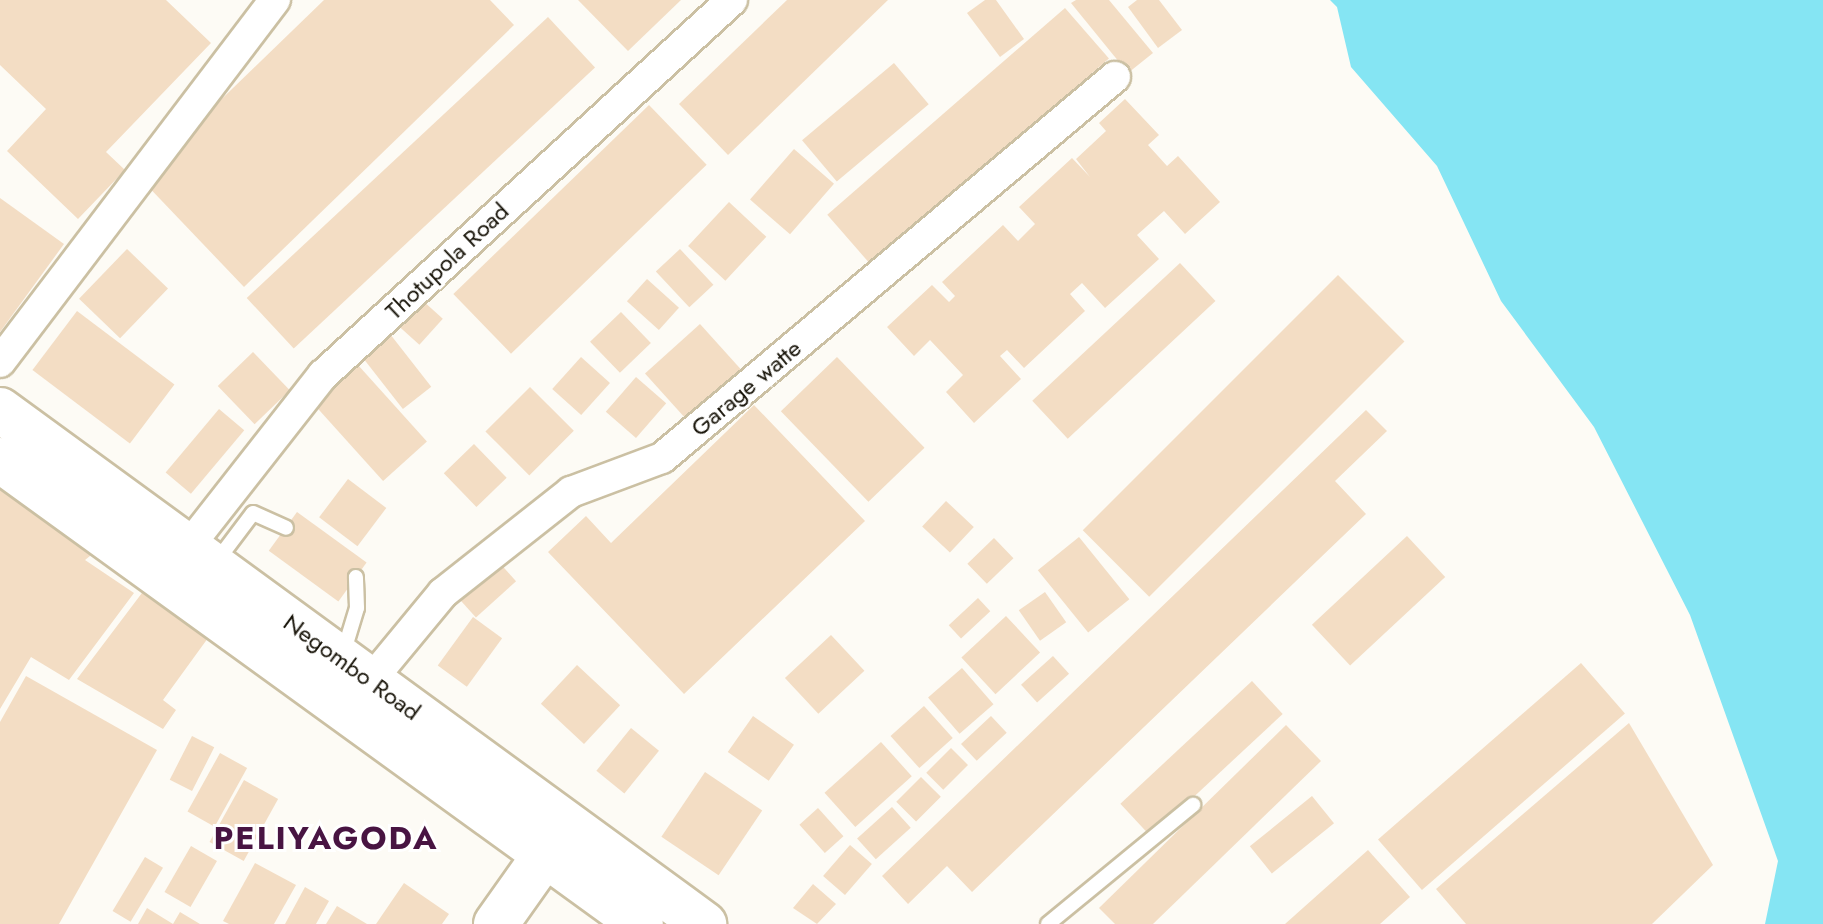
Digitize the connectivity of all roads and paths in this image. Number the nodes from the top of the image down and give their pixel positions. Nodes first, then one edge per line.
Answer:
1 (275, 0) edge
2 (732, 0) edge
3 (1115, 77) dead end
4 (0, 362) edge
5 (0, 410) edge
6 (0, 460) edge
7 (286, 528) dead end
8 (200, 556) junction
9 (356, 577) dead end
10 (356, 669) junction
11 (1193, 805) dead end
12 (556, 839) junction
13 (496, 924) edge
14 (641, 924) edge
15 (704, 924) edge
16 (1048, 924) edge

1 - 4 street
2 - 8 street, Thotupola Road
3 - 10 street, Garage watte
5 - 8 main road, Negombo Road
6 - 12 main road, Negombo Road
7 - 8 lane
8 - 10 main road, Negombo Road
9 - 10 lane
10 - 12 main road, Negombo Road
11 - 16 lane
12 - 13 main road
12 - 14 main road, Negombo Road
12 - 15 main road, Negombo Road

